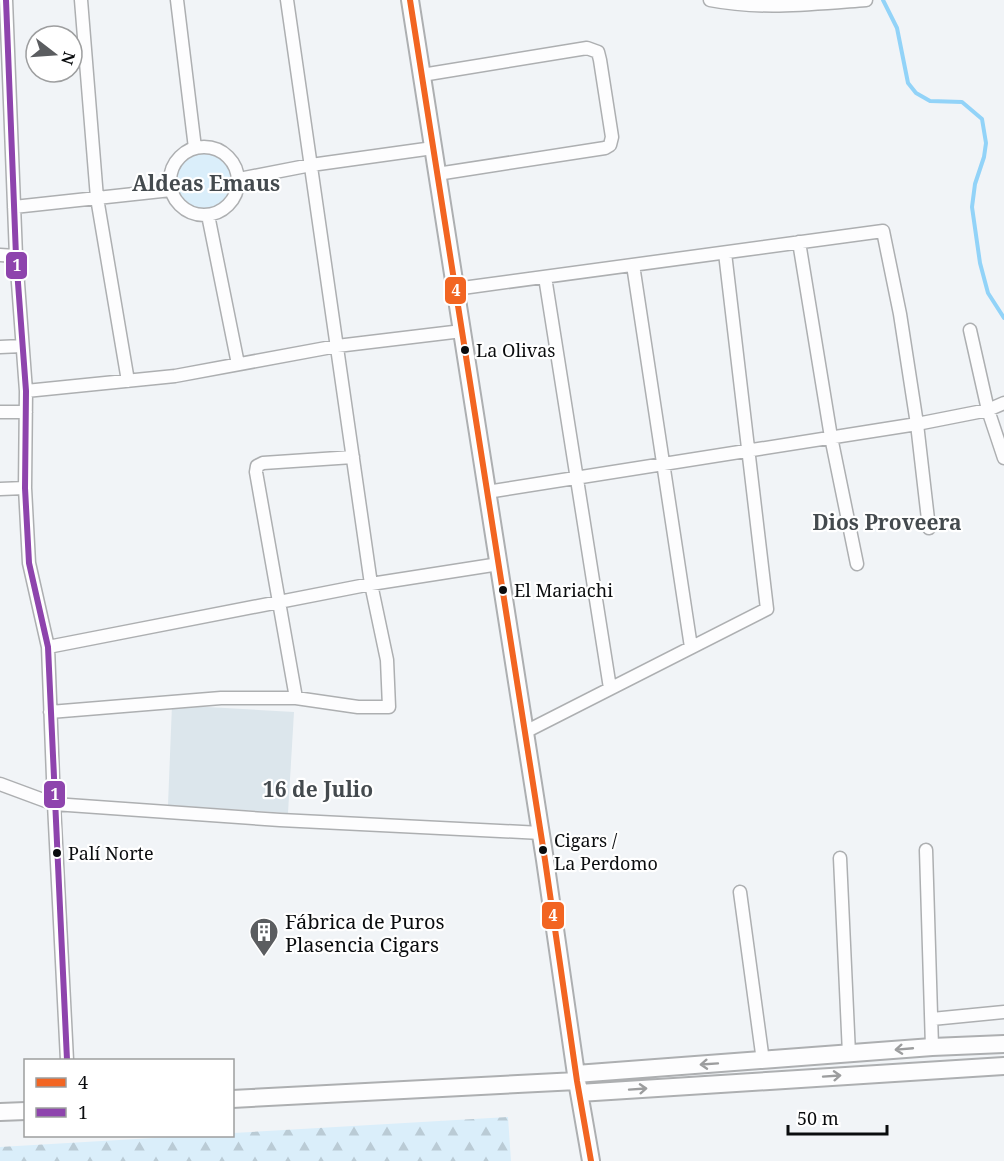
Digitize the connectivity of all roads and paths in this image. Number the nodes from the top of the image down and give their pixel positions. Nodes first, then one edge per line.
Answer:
1 (4, 0) edge
2 (81, 0) edge
3 (177, 0) edge
4 (287, 0) edge
5 (410, 0) edge
6 (710, 0) edge
7 (866, 0) edge
8 (4, 50) edge
9 (422, 75) junction
10 (5, 112) edge
11 (195, 148) junction
12 (433, 148) junction
13 (311, 165) junction
14 (437, 174) junction
15 (239, 179) junction
16 (171, 190) junction
17 (97, 198) junction
18 (14, 207) junction
19 (208, 215) junction
20 (799, 242) junction
21 (725, 253) junction
22 (0, 255) edge
23 (16, 256) junction
24 (633, 265) junction
25 (545, 277) junction
26 (455, 289) junction
27 (970, 330) dead end
28 (462, 331) junction
29 (22, 345) junction
30 (0, 346) edge
31 (337, 346) junction
32 (238, 364) junction
33 (128, 381) junction
34 (26, 391) junction
35 (1004, 403) edge
36 (988, 410) junction
37 (0, 412) edge
38 (26, 412) junction
39 (917, 424) junction
40 (831, 438) junction
41 (749, 450) junction
42 (353, 457) junction
43 (1004, 458) edge
44 (663, 464) junction
45 (578, 477) junction
46 (25, 488) junction
47 (0, 489) edge
48 (487, 492) junction
49 (929, 528) dead end
50 (499, 564) junction
51 (857, 564) dead end
52 (371, 584) junction
53 (279, 602) junction
54 (48, 647) junction
55 (691, 647) junction
56 (610, 688) junction
57 (296, 698) junction
58 (50, 712) junction
59 (525, 732) junction
60 (0, 784) edge
61 (54, 804) junction
62 (541, 833) junction
63 (926, 850) dead end
64 (840, 858) dead end
65 (740, 892) dead end
66 (1004, 1012) edge
67 (932, 1019) junction
68 (1004, 1044) edge
69 (932, 1047) junction
70 (849, 1054) junction
71 (67, 1059) edge
72 (763, 1060) junction
73 (1004, 1066) edge
74 (931, 1071) junction
75 (577, 1083) junction
76 (234, 1100) edge
77 (24, 1111) edge
78 (0, 1112) edge
79 (591, 1161) edge

1 - 8 street
2 - 17 street
3 - 11 street
4 - 13 street
5 - 9 street
6 - 7 street
8 - 10 street
9 - 12 street
9 - 14 street
10 - 18 street
11 - 15 street
11 - 16 street
12 - 13 street
12 - 14 street
13 - 15 street
13 - 31 street
14 - 26 street
15 - 19 street
16 - 17 street
16 - 19 street
17 - 18 street
17 - 33 street
18 - 23 street
19 - 32 street
20 - 21 street
20 - 39 street
20 - 40 street
21 - 24 street
21 - 41 street
22 - 23 street
23 - 29 street
24 - 25 street
24 - 44 street
25 - 26 street
25 - 45 street
26 - 28 street
27 - 36 street
28 - 31 street
28 - 48 street
29 - 30 street
29 - 34 street
31 - 32 street
31 - 42 street
32 - 33 street
33 - 34 street
34 - 38 street
35 - 36 street
36 - 39 street
36 - 43 street
37 - 38 street
38 - 46 street
39 - 40 street
39 - 49 street
40 - 41 street
40 - 51 street
41 - 44 street
41 - 55 street
42 - 52 street
42 - 53 street
44 - 45 street
44 - 55 street
45 - 48 street
45 - 56 street
46 - 47 street
46 - 54 street
48 - 50 street
50 - 52 street
50 - 59 street
52 - 53 street
52 - 57 street
53 - 54 street
53 - 57 street
54 - 58 street
55 - 56 street
56 - 59 street
57 - 58 street
58 - 61 street
59 - 62 street
60 - 61 street
61 - 62 street
61 - 71 street
62 - 75 street
63 - 67 street
64 - 70 street
65 - 72 street
66 - 67 street
67 - 69 street
68 - 69 street
69 -> 70 street
69 - 74 street
70 - 72 street
72 -> 75 street
73 - 74 street
75 -> 74 street
75 - 76 street
75 - 79 street
77 - 78 street

